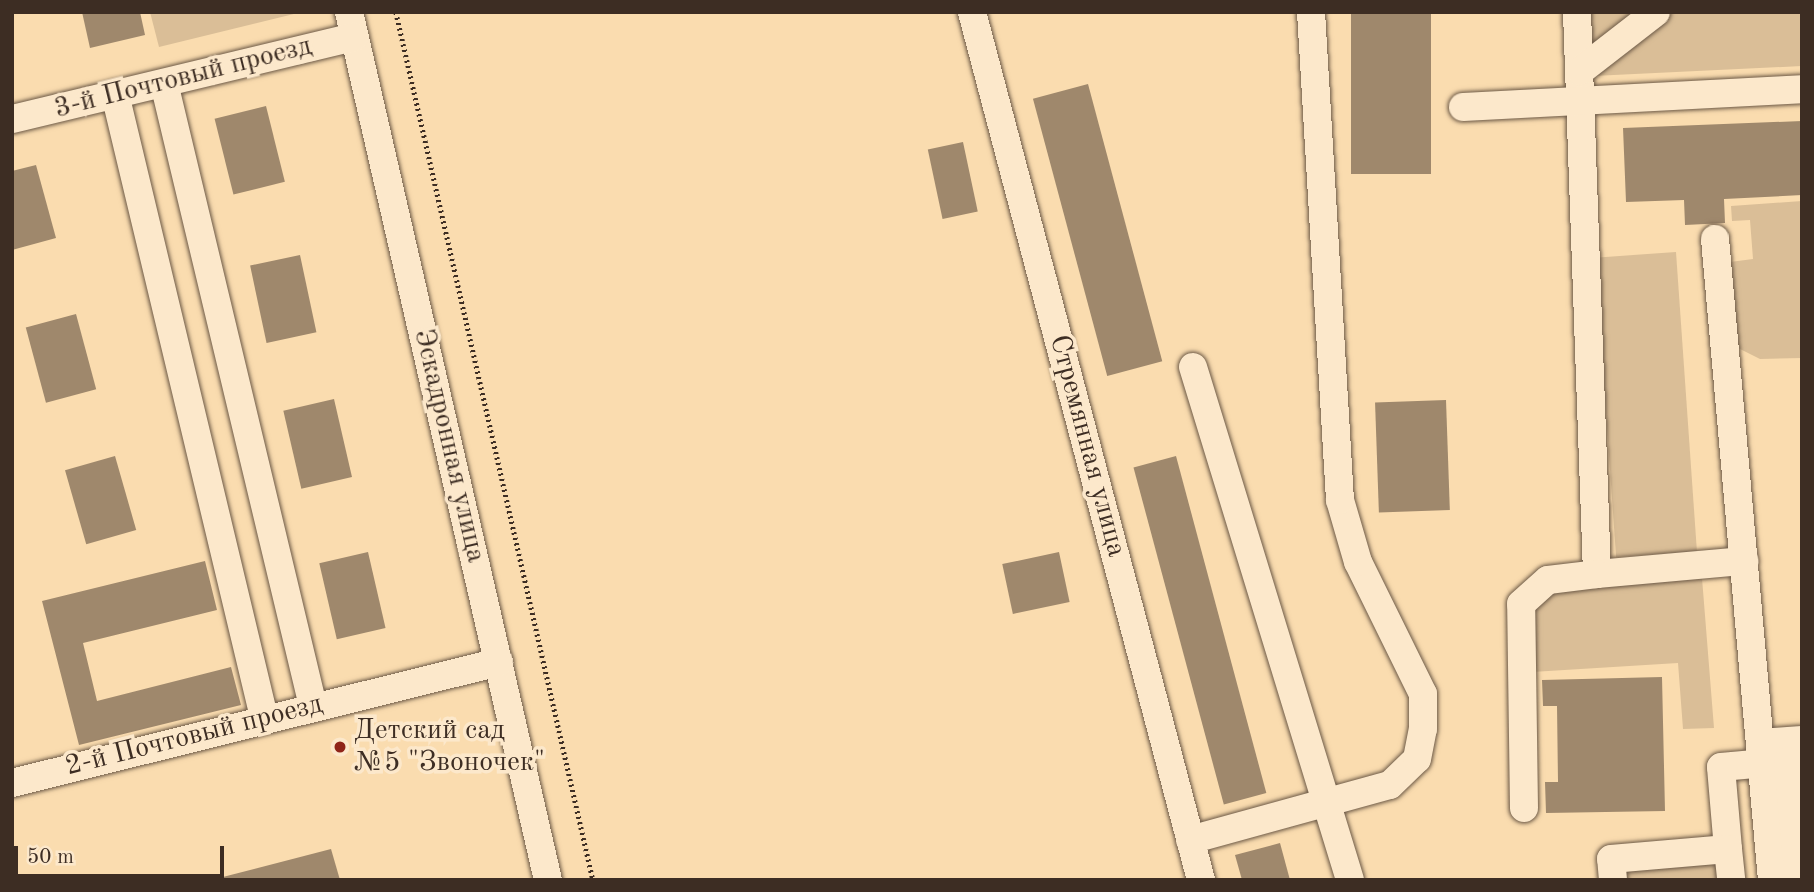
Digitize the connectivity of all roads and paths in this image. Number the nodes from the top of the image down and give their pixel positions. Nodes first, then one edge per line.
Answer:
1 (396, 12) edge
2 (972, 12) edge
3 (1311, 12) edge
4 (1577, 12) edge
5 (1656, 12) edge
6 (352, 24) edge
7 (1580, 71) junction
8 (164, 83) junction
9 (1802, 89) edge
10 (115, 94) junction
11 (1581, 103) junction
12 (1463, 107) dead end
13 (12, 119) edge
14 (1715, 239) dead end
15 (1193, 367) dead end
16 (1744, 561) junction
17 (1597, 574) junction
18 (499, 662) junction
19 (313, 706) junction
20 (264, 717) junction
21 (1802, 740) edge
22 (1761, 753) junction
23 (12, 783) edge
24 (1329, 806) junction
25 (1524, 808) dead end
26 (1190, 840) junction
27 (1728, 849) junction
28 (548, 880) edge
29 (593, 880) edge
30 (1201, 880) edge
31 (1350, 880) edge
32 (1613, 880) edge
33 (1731, 880) edge
34 (1772, 880) edge
35 (1799, 880) edge

1 - 29 path
2 - 26 street, Стремянная улица
3 - 24 street
4 - 7 street
5 - 7 street
6 - 8 street, 3-й Почтовый проезд
6 - 18 street, Эскадронная улица
7 - 11 street
8 - 10 street, 3-й Почтовый проезд
8 - 19 street
9 - 11 street
10 - 13 street, 3-й Почтовый проезд
10 - 20 street
11 - 12 street
11 - 17 street
14 - 16 street
15 - 24 street
16 - 17 street
16 - 22 street
17 - 25 street
18 - 19 street, 2-й Почтовый проезд
18 - 28 street, Эскадронная улица
19 - 20 street, 2-й Почтовый проезд
20 - 23 street, 2-й Почтовый проезд
21 - 22 street
22 - 27 street
22 - 34 street
22 - 35 street
24 - 26 street
24 - 31 street
26 - 30 street, Стремянная улица
27 - 32 street
27 - 33 street

